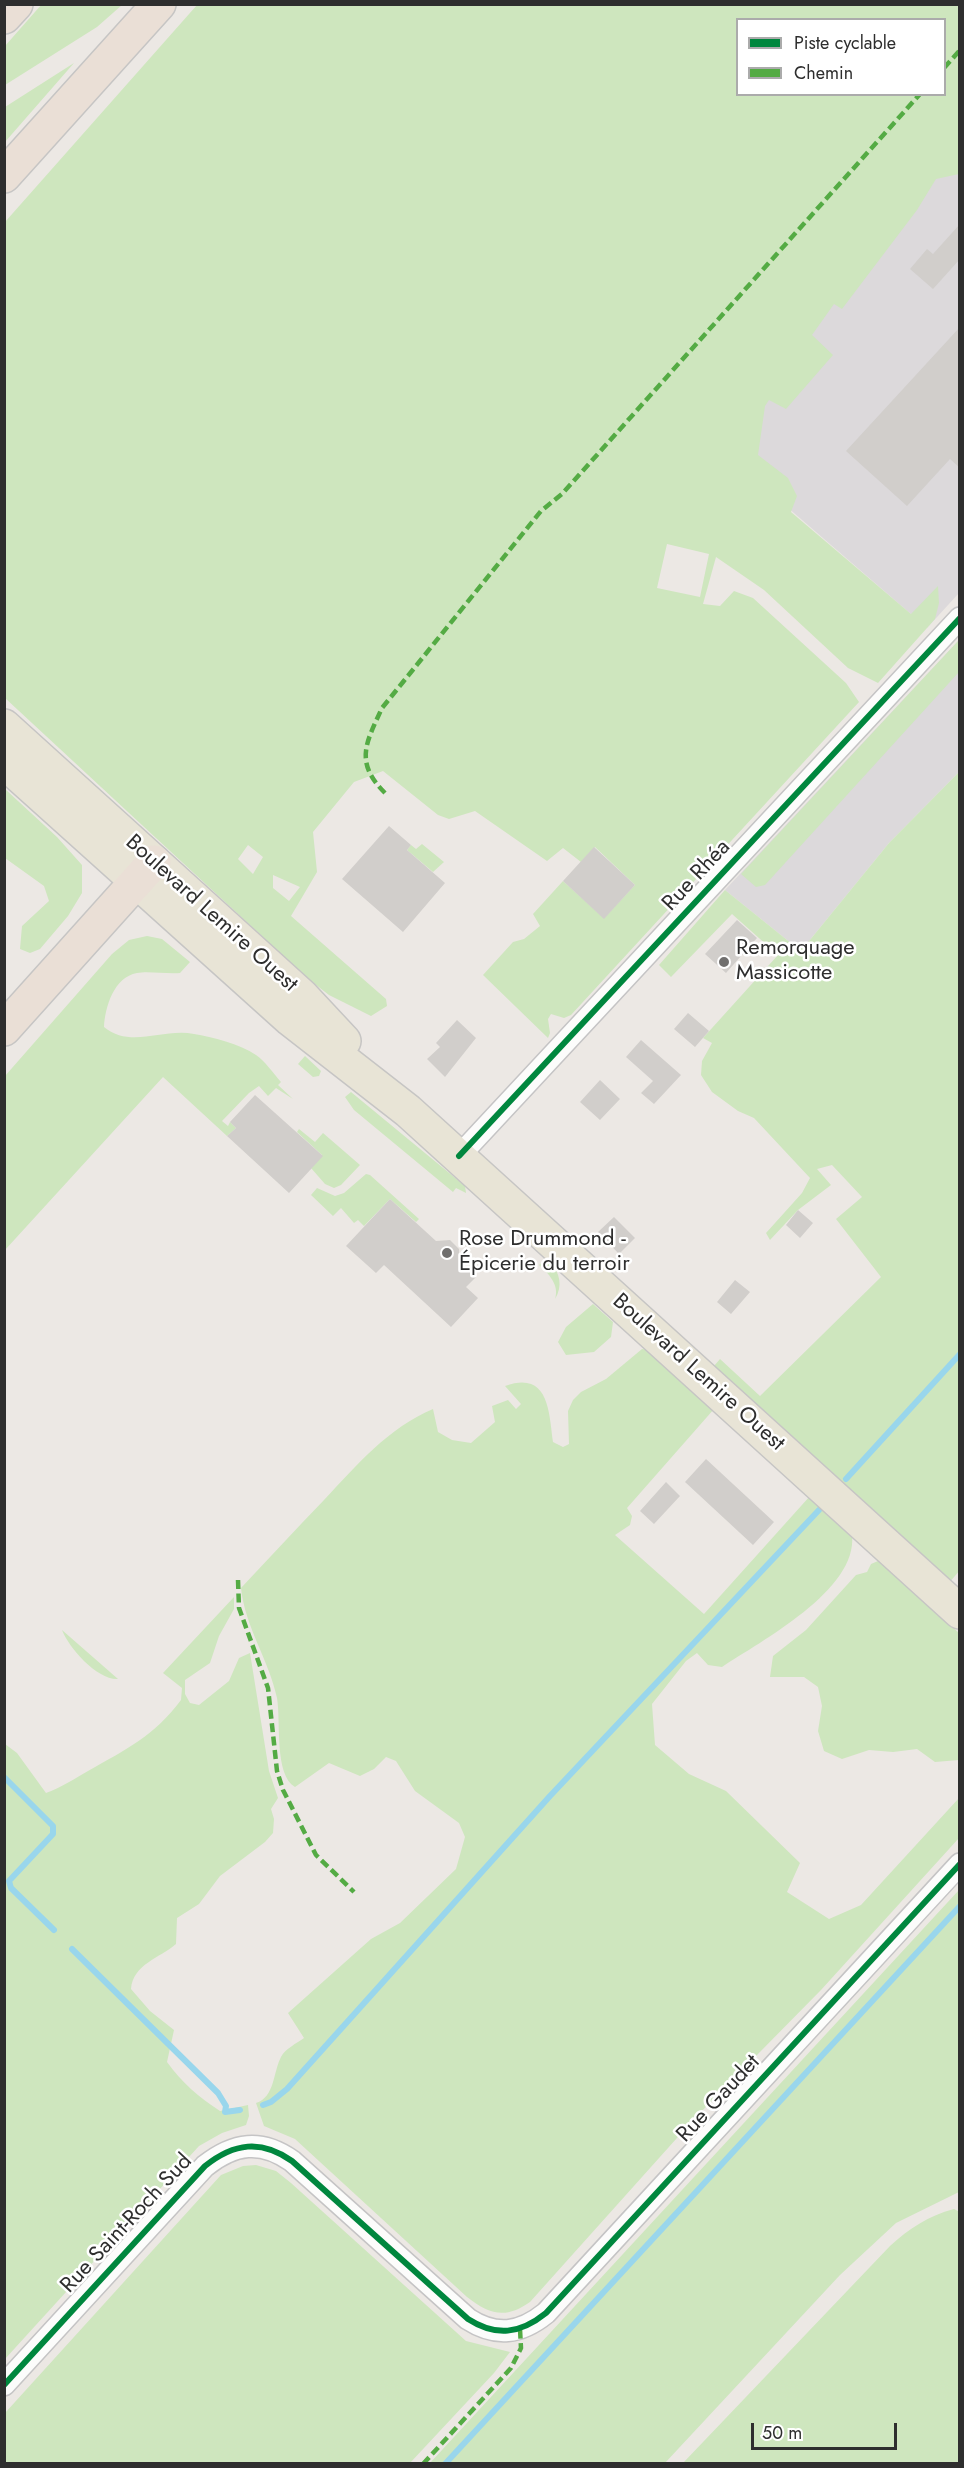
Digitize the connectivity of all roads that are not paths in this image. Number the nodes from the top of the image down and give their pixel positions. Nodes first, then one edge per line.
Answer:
1 (16, 4) edge
2 (159, 4) edge
3 (4, 17) edge
4 (4, 176) edge
5 (960, 618) edge
6 (4, 726) edge
7 (4, 762) edge
8 (145, 872) junction
9 (4, 1029) edge
10 (408, 1111) junction
11 (459, 1156) junction
12 (960, 1612) edge
13 (960, 1864) edge
14 (490, 2330) joint
15 (4, 2385) edge

1 - 3 highway
2 - 4 highway
5 - 11 street, Rue Rhéa
6 - 8 main road, Boulevard Lemire Ouest
7 - 8 main road, Boulevard Lemire Ouest
8 - 9 highway
8 - 10 main road, Boulevard Lemire Ouest
8 - 10 main road, Boulevard Lemire Ouest
10 - 11 main road, Boulevard Lemire Ouest
11 - 12 main road, Boulevard Lemire Ouest
13 - 14 street, Rue Gaudet
14 - 15 street, Rue Saint-Roch Sud

